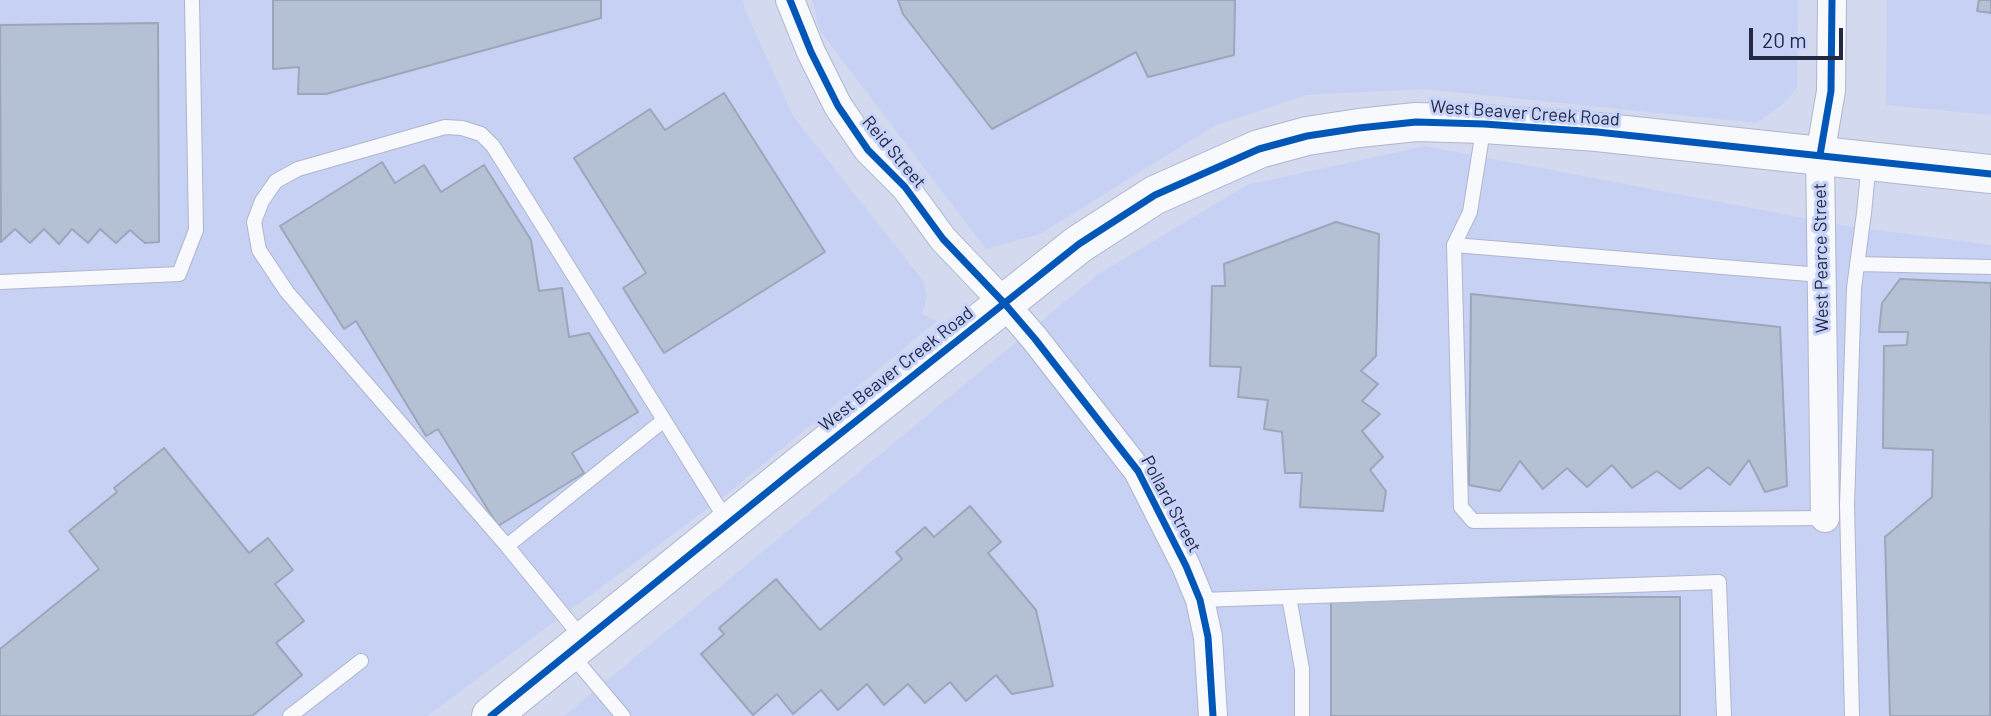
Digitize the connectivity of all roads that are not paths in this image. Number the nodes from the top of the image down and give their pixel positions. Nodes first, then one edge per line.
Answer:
1 (192, 0) edge
2 (790, 0) edge
3 (1832, 0) edge
4 (1484, 124) junction
5 (1820, 155) junction
6 (1869, 161) junction
7 (1991, 174) edge
8 (1454, 245) junction
9 (1857, 264) junction
10 (1991, 267) edge
11 (1821, 275) junction
12 (0, 282) edge
13 (1005, 304) junction
14 (664, 420) junction
15 (1825, 518) joint
16 (728, 523) junction
17 (507, 546) junction
18 (1289, 597) junction
19 (1200, 600) junction
20 (577, 647) junction
21 (361, 661) dead end
22 (290, 716) edge
23 (491, 716) edge
24 (623, 716) edge
25 (1213, 716) edge
26 (1302, 716) edge
27 (1724, 716) edge
28 (1852, 716) edge

1 - 12 lane
2 - 13 street, Reid Street
3 - 5 street, West Pearce Street
4 - 5 street, West Beaver Creek Road
4 - 8 lane
4 - 13 street, West Beaver Creek Road
5 - 6 street, West Beaver Creek Road
5 - 11 street, West Pearce Street
6 - 7 street, West Beaver Creek Road
6 - 9 lane
8 - 11 lane
8 - 15 lane
9 - 10 lane
9 - 28 lane
11 - 15 street, West Pearce Street
13 - 16 street, West Beaver Creek Road
13 - 19 street, Pollard Street
14 - 16 lane
14 - 17 lane
14 - 17 lane
16 - 20 street, West Beaver Creek Road
17 - 20 lane
18 - 19 lane
18 - 26 lane
18 - 27 lane
19 - 25 street, Pollard Street
20 - 23 street, West Beaver Creek Road
20 - 24 lane
21 - 22 lane

